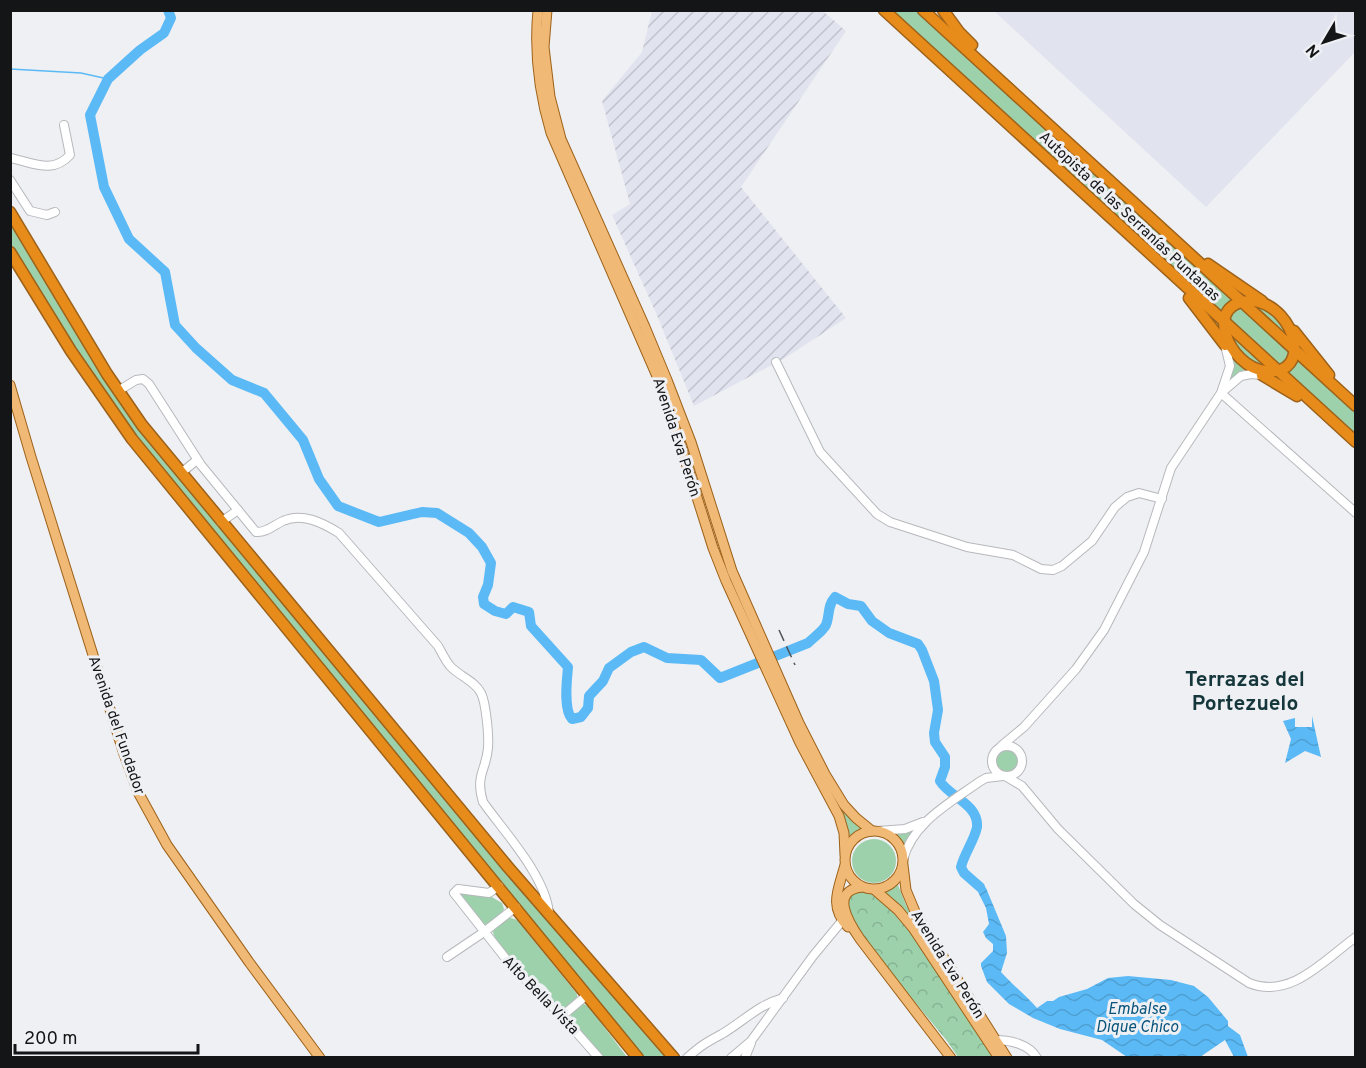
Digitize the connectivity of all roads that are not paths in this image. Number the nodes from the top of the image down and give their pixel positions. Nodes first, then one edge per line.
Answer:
1 (538, 10) edge
2 (547, 10) edge
3 (879, 10) edge
4 (884, 10) edge
5 (925, 10) edge
6 (943, 10) edge
7 (931, 53) junction
8 (64, 125) dead end
9 (10, 158) edge
10 (1086, 160) junction
11 (10, 180) edge
12 (10, 212) edge
13 (55, 212) dead end
14 (1180, 245) junction
15 (10, 252) edge
16 (1168, 272) junction
17 (1242, 302) junction
18 (1272, 308) junction
19 (1224, 322) junction
20 (1286, 322) junction
21 (1227, 344) junction
22 (1294, 350) junction
23 (777, 362) dead end
24 (1276, 370) junction
25 (1263, 373) junction
26 (10, 385) edge
27 (118, 391) junction
28 (1221, 392) junction
29 (1352, 403) edge
30 (1326, 414) junction
31 (1356, 442) edge
32 (197, 460) junction
33 (181, 473) junction
34 (1162, 499) junction
35 (238, 510) junction
36 (1356, 513) edge
37 (221, 522) junction
38 (757, 638) junction
39 (777, 682) junction
40 (1024, 727) junction
41 (1001, 746) junction
42 (1019, 752) junction
43 (991, 762) junction
44 (1021, 767) junction
45 (1004, 776) junction
46 (979, 782) junction
47 (1022, 786) junction
48 (932, 817) junction
49 (875, 831) junction
50 (845, 860) junction
51 (903, 862) junction
52 (499, 886) junction
53 (862, 887) junction
54 (875, 890) junction
55 (516, 907) junction
56 (549, 913) junction
57 (842, 921) junction
58 (484, 932) junction
59 (1356, 937) edge
60 (860, 939) junction
61 (447, 957) dead end
62 (587, 995) junction
63 (783, 998) junction
64 (562, 1016) junction
65 (995, 1040) junction
66 (752, 1041) junction
67 (320, 1058) edge
68 (599, 1058) edge
69 (638, 1058) edge
70 (674, 1058) edge
71 (687, 1058) edge
72 (731, 1058) edge
73 (745, 1058) edge
74 (951, 1058) edge
75 (999, 1058) edge
76 (1007, 1058) edge
77 (1037, 1058) edge

1 - 38 main road, Avenida Eva Perón
2 - 38 main road, Avenida Eva Perón
3 - 7 highway
4 - 7 highway, Autopista de las Serranías Puntanas
5 - 10 highway, Autopista de las Serranías Puntanas
6 - 10 highway
7 - 16 highway, Autopista de las Serranías Puntanas
8 - 9 street
10 - 14 highway, Autopista de las Serranías Puntanas
11 - 13 street
12 - 27 highway
14 - 17 highway, Autopista de las Serranías Puntanas
14 - 18 highway
15 - 52 highway
16 - 19 highway, Autopista de las Serranías Puntanas
16 - 21 highway
17 - 18 highway
17 - 19 highway
17 - 22 highway, Autopista de las Serranías Puntanas
18 - 20 highway
19 - 21 highway
19 - 24 highway, Autopista de las Serranías Puntanas
20 - 22 highway
20 - 29 highway
21 - 25 highway
21 - 28 street
22 - 24 highway
22 - 29 highway, Autopista de las Serranías Puntanas
23 - 34 street
24 - 25 highway
24 - 30 highway, Autopista de las Serranías Puntanas
25 - 28 street
25 - 30 highway
26 - 67 main road, Avenida del Fundador
27 - 32 street
27 - 33 highway
28 - 34 street
28 - 36 street
30 - 31 highway, Autopista de las Serranías Puntanas
32 - 33 street
32 - 35 street
33 - 37 highway
34 - 40 street
35 - 37 street
35 - 56 street
37 - 56 highway
38 - 39 main road, Avenida Eva Perón
39 - 49 main road, Avenida Eva Perón
39 - 50 main road, Avenida Eva Perón
40 - 41 street
40 - 42 street
41 - 42 street
41 - 43 street
42 - 44 street
43 - 45 street
43 - 46 street
44 - 45 street
44 - 47 street
45 - 46 street
45 - 47 street
46 - 48 street
47 - 59 street
48 - 49 street
48 - 51 street
49 - 50 main road
49 - 51 main road
50 - 53 main road
50 - 57 main road
51 - 54 main road
51 - 65 main road, Avenida Eva Perón
52 - 55 highway
52 - 58 street, Alto Bella Vista
53 - 54 main road
53 - 60 main road
54 - 75 main road, Avenida Eva Perón
55 - 58 street
55 - 62 highway
56 - 70 highway
57 - 60 main road
57 - 63 street
58 - 61 street
58 - 64 street, Alto Bella Vista
60 - 74 main road
62 - 64 street
62 - 69 highway
63 - 66 street
63 - 71 street
64 - 68 street, Alto Bella Vista
65 - 76 main road, Avenida Eva Perón
65 - 77 street
66 - 72 street
66 - 73 street

